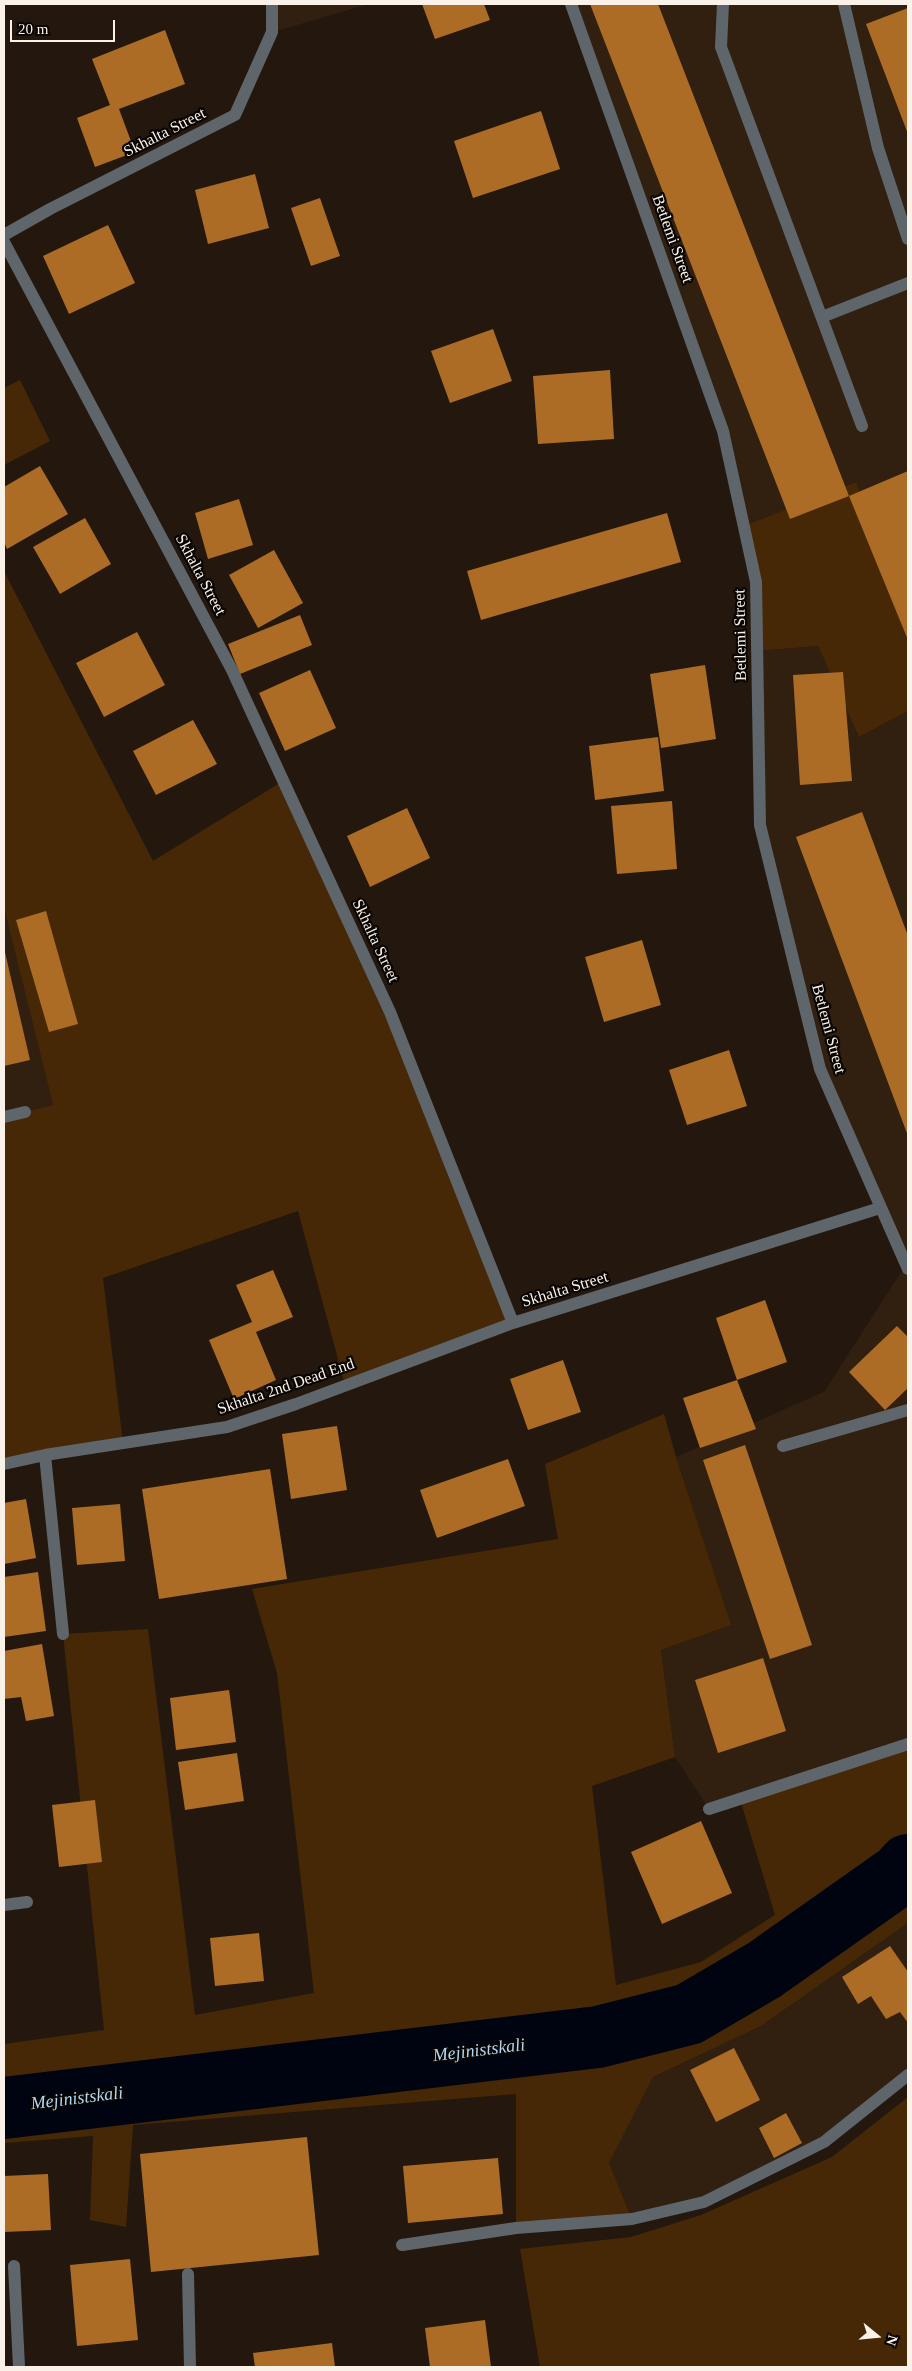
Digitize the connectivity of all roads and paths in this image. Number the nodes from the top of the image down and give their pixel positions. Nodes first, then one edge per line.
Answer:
1 (272, 4) edge
2 (571, 4) edge
3 (723, 4) edge
4 (844, 4) edge
5 (4, 235) edge
6 (908, 239) edge
7 (4, 242) edge
8 (908, 283) edge
9 (822, 318) junction
10 (862, 426) dead end
11 (25, 1112) dead end
12 (4, 1117) edge
13 (880, 1208) junction
14 (908, 1270) edge
15 (512, 1323) junction
16 (908, 1410) edge
17 (783, 1446) dead end
18 (45, 1455) junction
19 (4, 1464) edge
20 (63, 1634) dead end
21 (908, 1744) edge
22 (709, 1809) dead end
23 (27, 1902) dead end
24 (4, 1905) edge
25 (908, 2075) edge
26 (402, 2245) dead end
27 (14, 2266) dead end
28 (188, 2274) dead end
29 (19, 2367) edge
30 (190, 2367) edge

1 - 5 street, Skhalta Street
2 - 13 street, Betlemi Street
3 - 9 street
4 - 6 street
7 - 15 street, Skhalta Street
8 - 9 street
9 - 10 street
11 - 12 street
13 - 14 street, Betlemi Street
13 - 15 street, Skhalta Street
15 - 18 street, Skhalta 2nd Dead End
16 - 17 street
18 - 19 street, Skhalta 2nd Dead End
18 - 20 street
21 - 22 street
23 - 24 street
25 - 26 street
27 - 29 street
28 - 30 street

